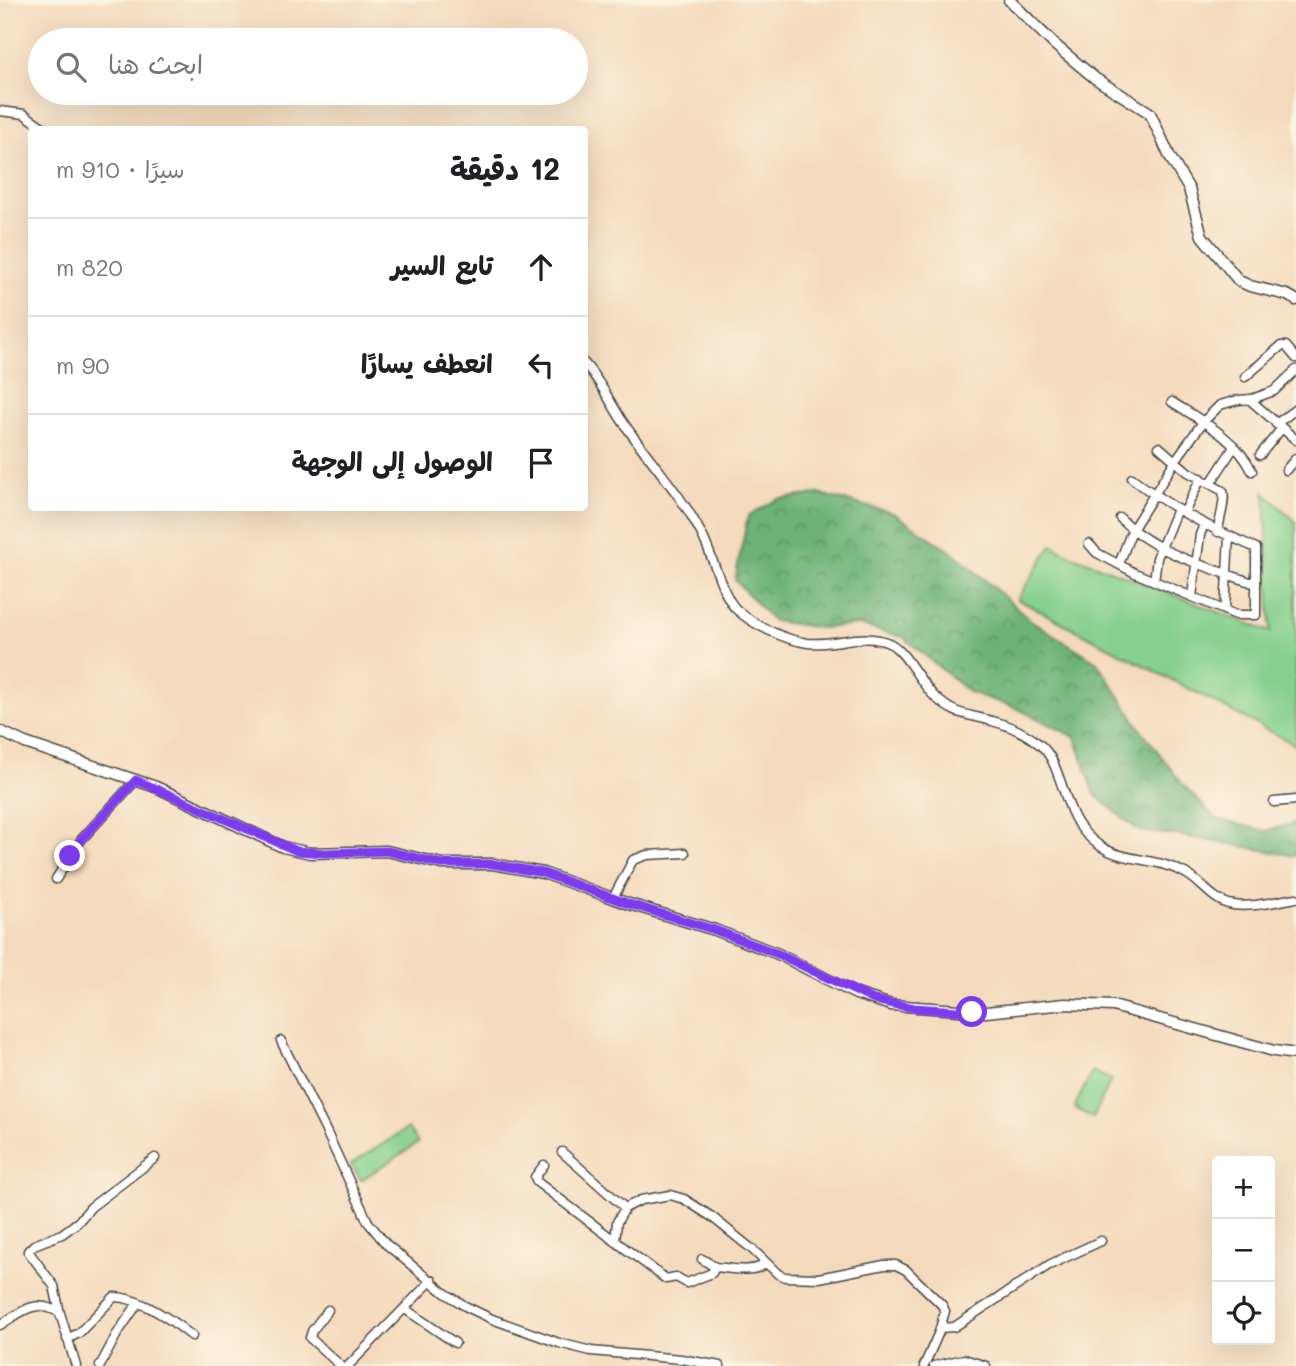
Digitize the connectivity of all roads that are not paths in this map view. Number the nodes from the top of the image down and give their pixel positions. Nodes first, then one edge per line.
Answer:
1 (1009, 0) edge
2 (0, 111) edge
3 (41, 126) edge
4 (1296, 300) edge
5 (1296, 358) edge
6 (588, 369) edge
7 (1296, 370) edge
8 (1245, 377) dead end
9 (1249, 399) junction
10 (1172, 402) dead end
11 (1296, 409) edge
12 (1203, 422) junction
13 (1279, 426) junction
14 (1296, 440) edge
15 (1160, 447) dead end
16 (1234, 447) junction
17 (1260, 455) dead end
18 (1296, 458) edge
19 (1175, 461) junction
20 (1286, 470) dead end
21 (1252, 471) dead end
22 (1132, 478) dead end
23 (1201, 478) junction
24 (1210, 484) junction
25 (1155, 496) junction
26 (1180, 511) junction
27 (1120, 518) dead end
28 (1204, 524) junction
29 (1132, 530) junction
30 (1218, 532) junction
31 (1229, 536) junction
32 (1090, 544) dead end
33 (1161, 547) junction
34 (1197, 562) junction
35 (1119, 564) junction
36 (1228, 574) junction
37 (1154, 581) junction
38 (1256, 584) junction
39 (1192, 597) junction
40 (1225, 610) junction
41 (0, 731) edge
42 (136, 780) junction
43 (1296, 800) edge
44 (1274, 802) dead end
45 (685, 853) dead end
46 (56, 879) dead end
47 (613, 898) junction
48 (1296, 898) edge
49 (281, 1041) dead end
50 (1296, 1054) edge
51 (562, 1152) dead end
52 (155, 1158) dead end
53 (544, 1164) dead end
54 (625, 1208) junction
55 (615, 1241) junction
56 (1101, 1241) dead end
57 (702, 1259) dead end
58 (766, 1263) junction
59 (715, 1267) junction
60 (432, 1280) junction
61 (138, 1303) junction
62 (405, 1309) junction
63 (328, 1310) dead end
64 (60, 1313) junction
65 (0, 1325) edge
66 (940, 1328) junction
67 (192, 1336) dead end
68 (67, 1339) junction
69 (455, 1343) dead end
70 (76, 1366) edge
71 (100, 1366) edge
72 (341, 1366) edge
73 (348, 1366) edge
74 (720, 1366) edge
75 (924, 1366) edge
76 (933, 1366) edge
77 (986, 1366) edge

1 - 4 street
2 - 3 street
5 - 8 street
6 - 48 street
7 - 9 street
9 - 12 street
9 - 13 street
10 - 12 street
11 - 13 street
12 - 16 street
12 - 19 street
13 - 14 street
13 - 17 street
15 - 19 street
16 - 21 street
16 - 24 street
18 - 20 street
19 - 23 street
19 - 25 street
22 - 25 street
23 - 24 street
23 - 26 street
24 - 30 street
25 - 26 street
25 - 29 street
26 - 28 street
26 - 33 street
27 - 29 street
28 - 30 street
28 - 34 street
29 - 33 street
29 - 35 street
30 - 31 street
31 - 36 street
31 - 38 street
32 - 35 street
33 - 34 street
33 - 37 street
34 - 36 street
34 - 39 street
35 - 37 street
36 - 38 street
36 - 40 street
37 - 39 street
38 - 40 street
39 - 40 street
41 - 42 street
42 - 46 street
42 - 47 street
43 - 44 street
45 - 47 street
47 - 50 street
49 - 60 street
51 - 54 street
52 - 64 street
53 - 55 street
54 - 55 street
54 - 58 street
55 - 59 street
56 - 66 street
57 - 59 street
58 - 59 street
58 - 66 street
60 - 62 street
60 - 74 street
61 - 67 street
61 - 68 street
61 - 71 street
62 - 69 street
62 - 73 street
63 - 72 street
64 - 65 street
64 - 68 street
66 - 75 street
68 - 70 street
76 - 77 street

